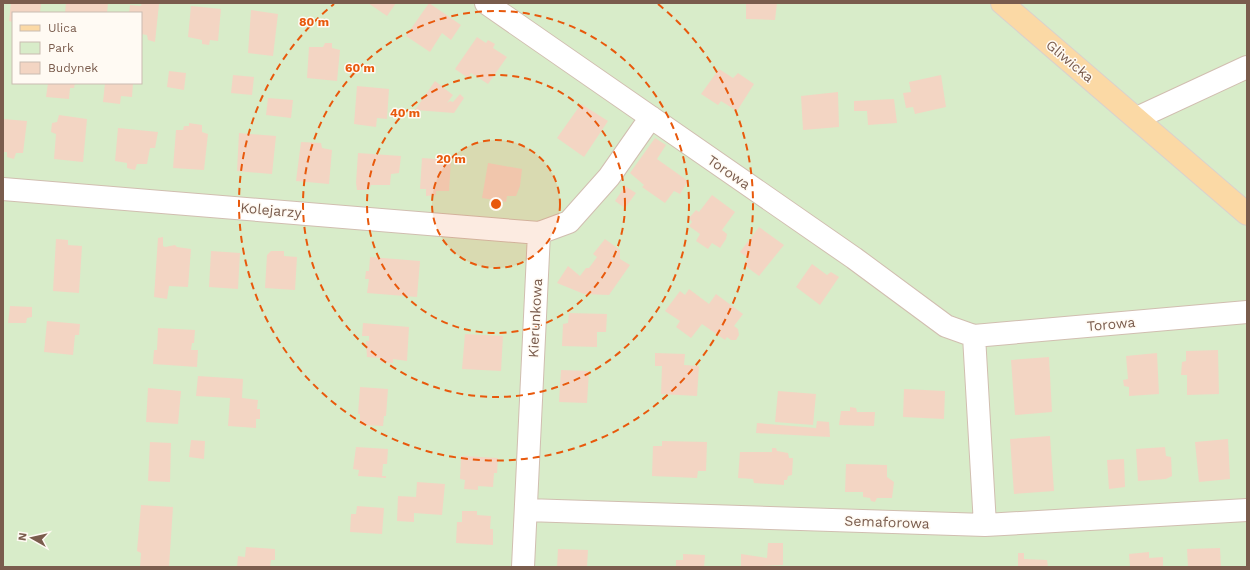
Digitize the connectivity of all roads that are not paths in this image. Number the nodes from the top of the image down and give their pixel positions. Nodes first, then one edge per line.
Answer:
1 (486, 3) edge
2 (1002, 3) edge
3 (1247, 67) edge
4 (651, 117) junction
5 (1138, 118) junction
6 (3, 189) edge
7 (1247, 214) edge
8 (539, 233) junction
9 (1247, 312) edge
10 (974, 336) junction
11 (526, 510) junction
12 (1247, 510) edge
13 (985, 525) junction
14 (523, 567) edge

1 - 4 street, Torowa
2 - 5 main road, Gliwicka
3 - 5 street
4 - 8 street
4 - 10 street, Torowa
5 - 7 main road, Gliwicka
6 - 8 street, Kolejarzy
8 - 11 street, Kierunkowa
9 - 10 street, Torowa
10 - 13 street
11 - 13 street, Semaforowa
11 - 14 street, Kierunkowa
12 - 13 street, Semaforowa

